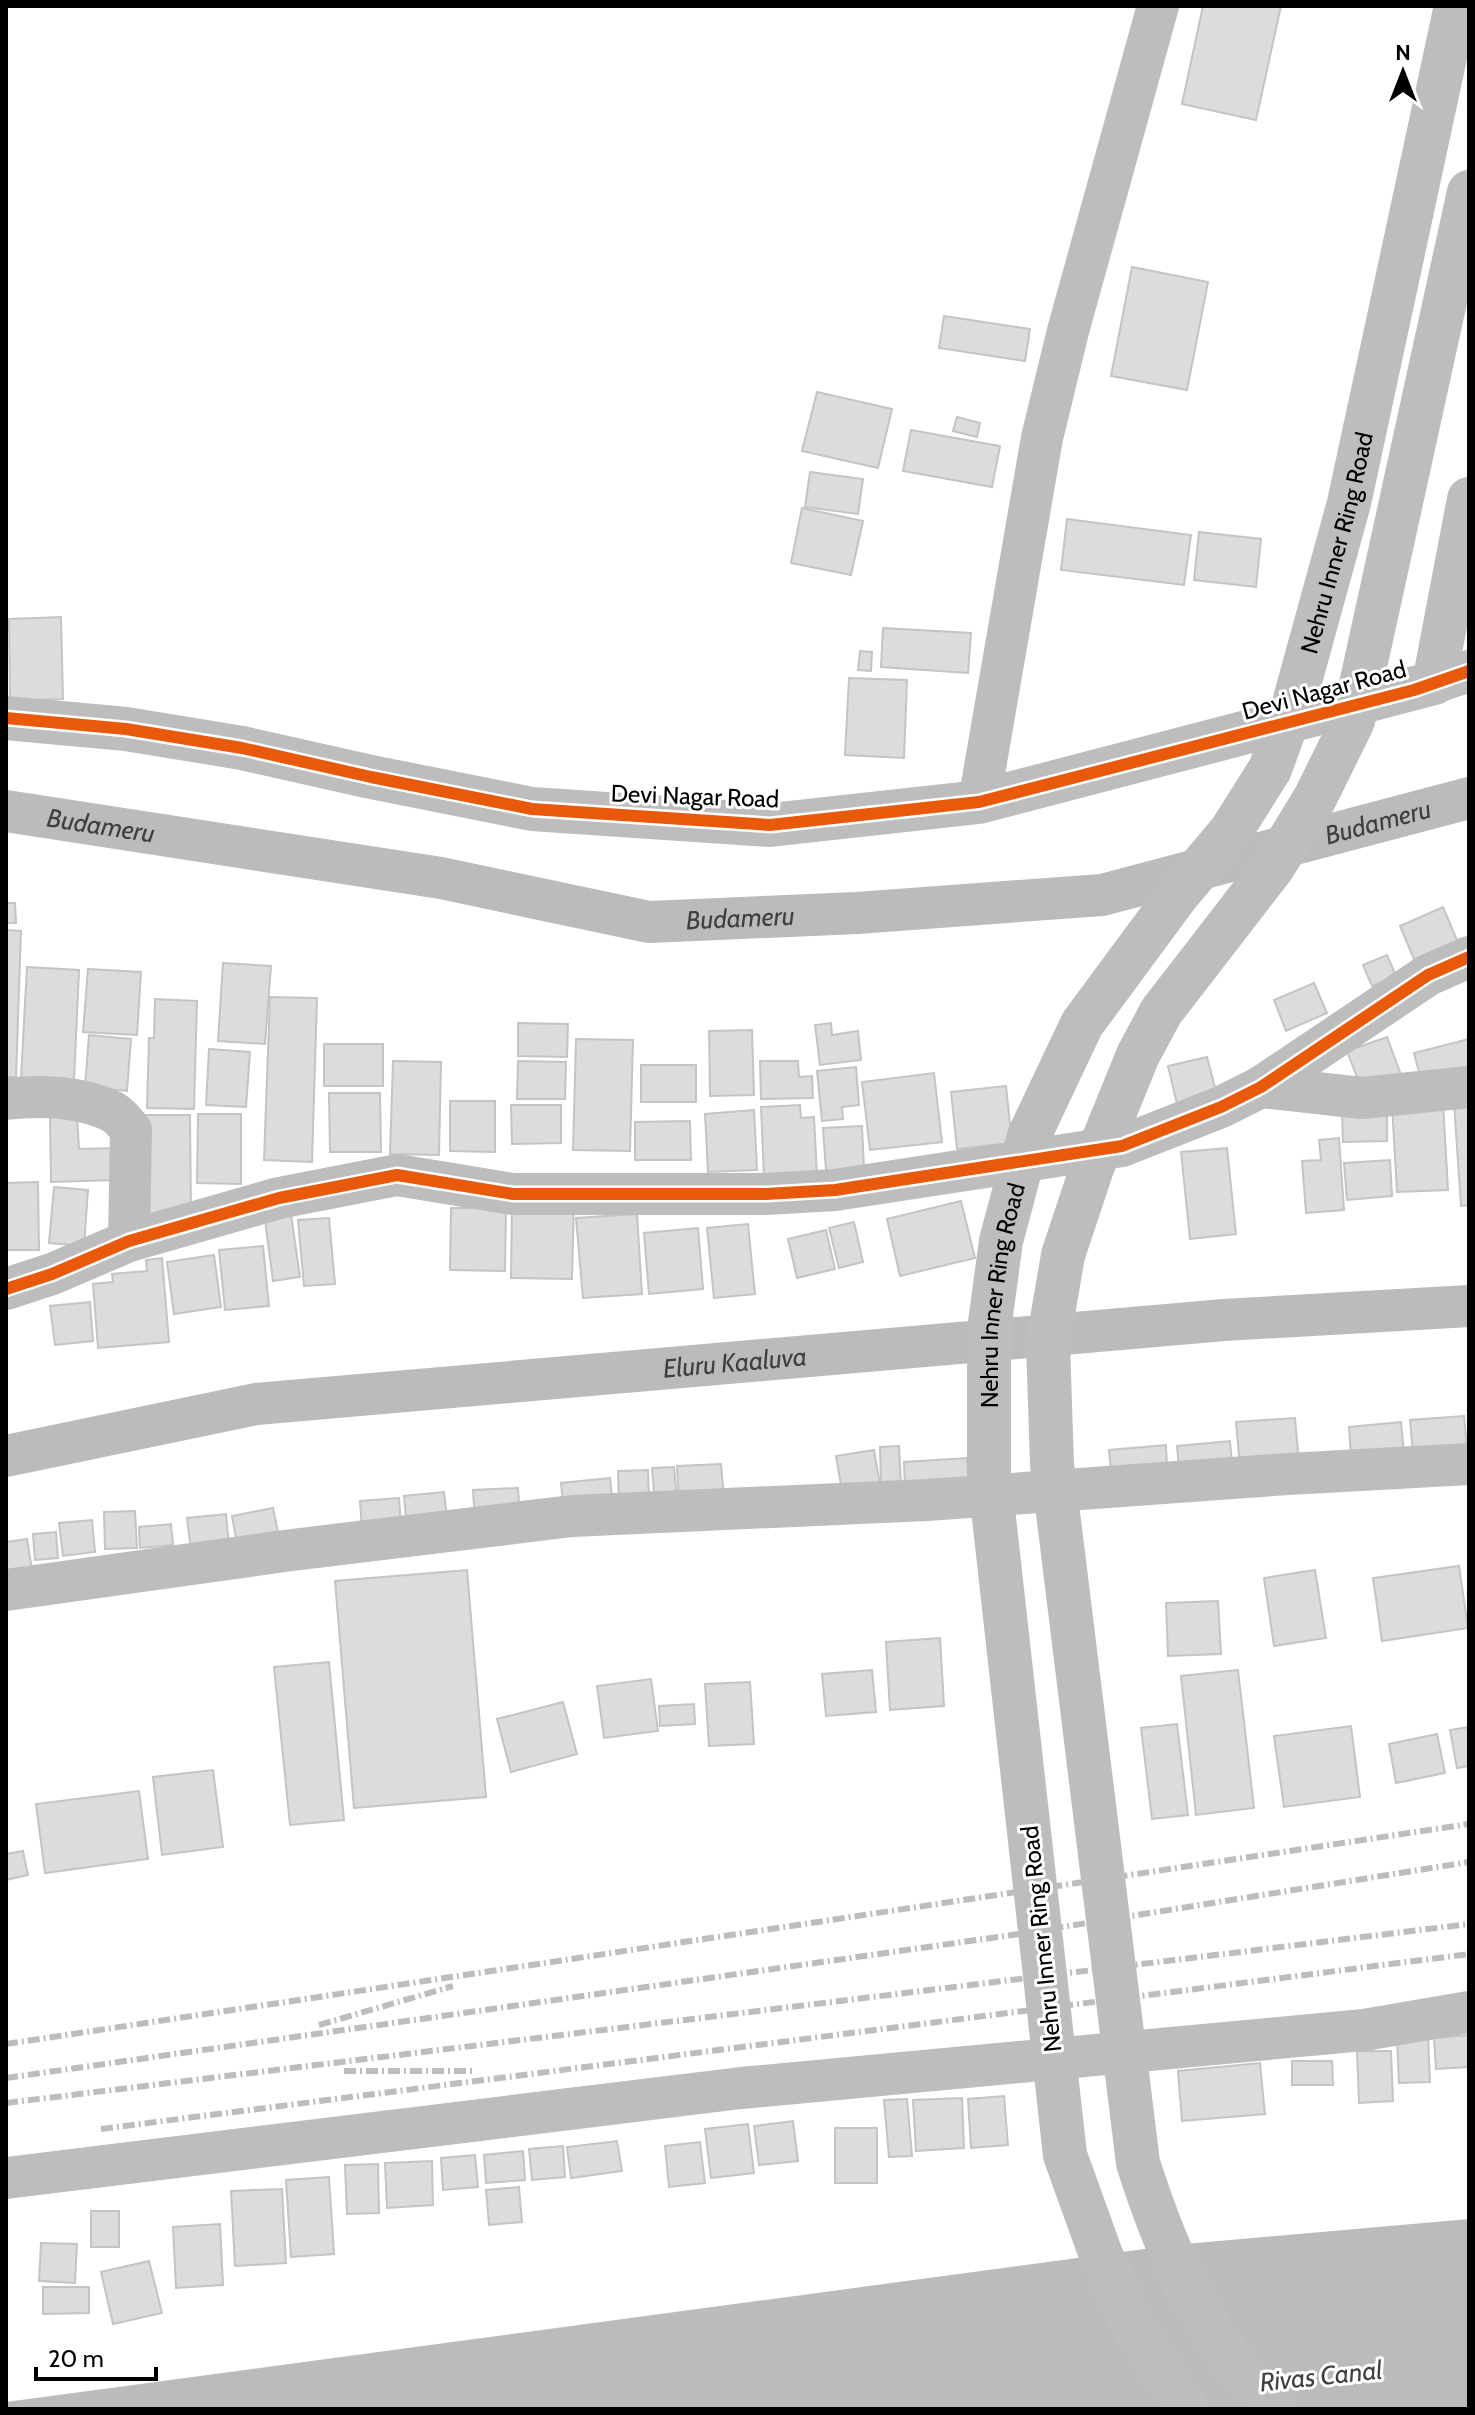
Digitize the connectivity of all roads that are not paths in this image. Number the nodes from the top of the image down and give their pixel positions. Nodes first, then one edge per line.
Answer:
1 (1158, 6) edge
2 (1456, 6) edge
3 (1469, 192) edge
4 (1469, 499) edge
5 (1451, 677) edge
6 (6, 718) edge
7 (979, 802) junction
8 (1469, 957) edge
9 (1261, 1087) junction
10 (1469, 1087) edge
11 (6, 1099) edge
12 (129, 1241) junction
13 (6, 1289) edge
14 (1469, 1464) edge
15 (6, 1590) edge
16 (1469, 2012) edge
17 (6, 2178) edge
18 (1187, 2409) edge
19 (1275, 2409) edge

1 - 7 street
2 - 18 main road, Nehru Inner Ring Road
3 - 19 main road
4 - 5 main road, Devi Nagar Road
5 - 7 main road, Devi Nagar Road
6 - 7 main road, Devi Nagar Road
8 - 9 street
9 - 10 street
9 - 12 street
11 - 12 street
12 - 13 street
14 - 15 street
16 - 17 street

